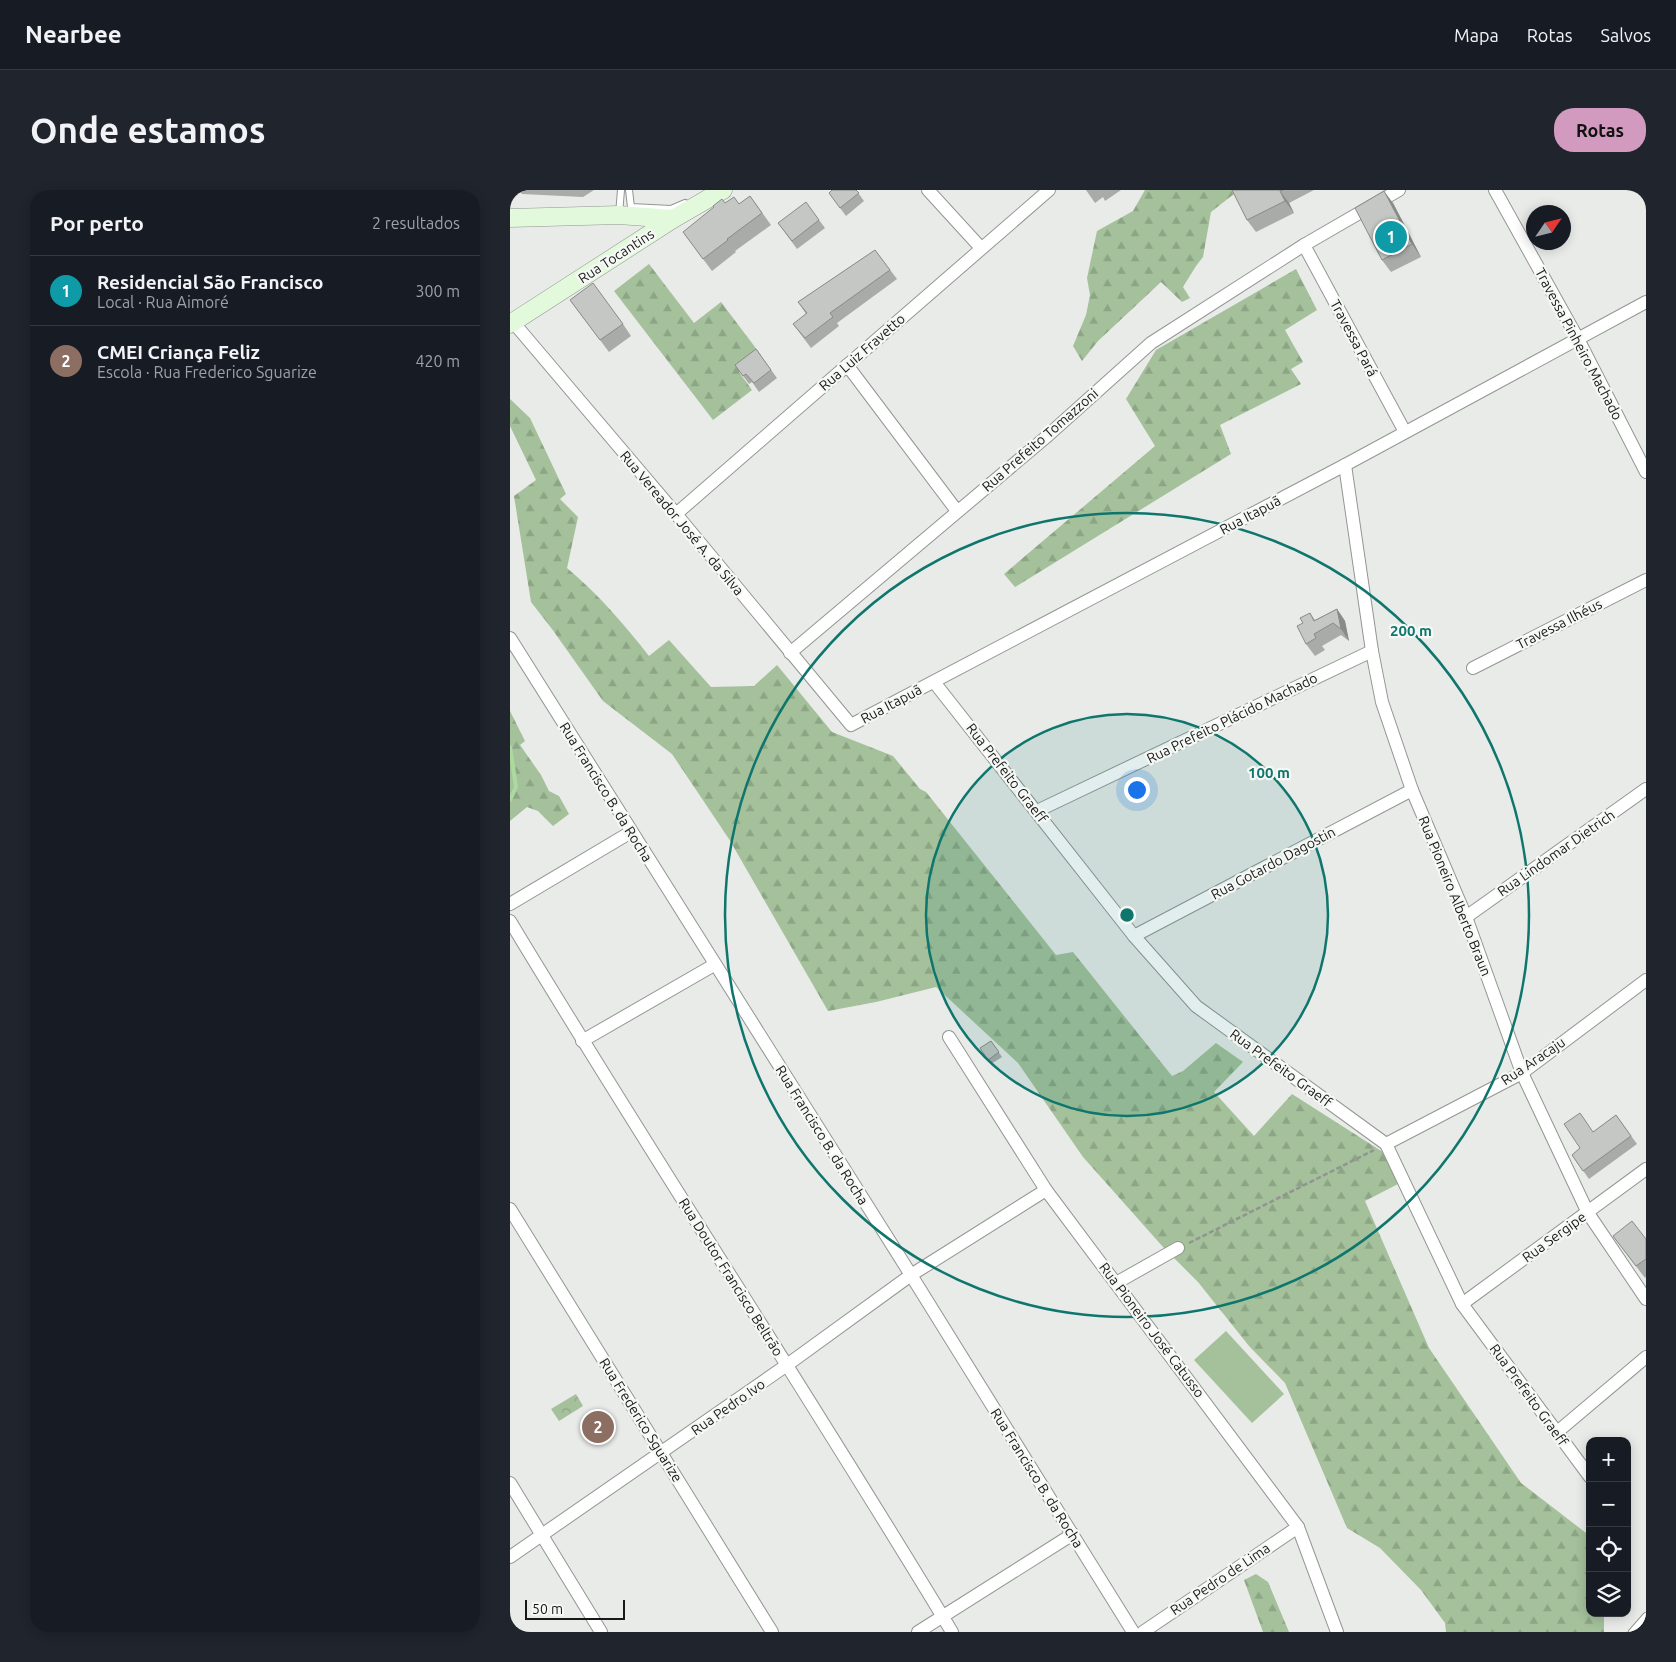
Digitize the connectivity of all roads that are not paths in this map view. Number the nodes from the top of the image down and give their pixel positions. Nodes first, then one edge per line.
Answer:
1 (621, 190) edge
2 (629, 190) edge
3 (710, 190) edge
4 (723, 190) edge
5 (928, 190) edge
6 (1049, 190) edge
7 (1399, 190) edge
8 (1495, 190) edge
9 (619, 215) junction
10 (510, 218) edge
11 (673, 219) junction
12 (1304, 245) junction
13 (981, 248) junction
14 (1646, 302) edge
15 (512, 323) edge
16 (1578, 339) junction
17 (847, 365) junction
18 (1404, 432) junction
19 (1345, 465) junction
20 (1646, 472) edge
21 (957, 511) junction
22 (676, 514) junction
23 (1646, 580) edge
24 (510, 638) edge
25 (1372, 650) junction
26 (790, 653) junction
27 (1473, 668) dead end
28 (934, 682) junction
29 (851, 725) joint
30 (1646, 789) edge
31 (1412, 790) junction
32 (1037, 811) junction
33 (631, 832) junction
34 (510, 904) edge
35 (1466, 917) junction
36 (510, 921) edge
37 (1134, 936) junction
38 (714, 964) junction
39 (1646, 980) edge
40 (949, 1037) dead end
41 (582, 1041) junction
42 (1522, 1073) junction
43 (1386, 1144) junction
44 (1646, 1170) edge
45 (1046, 1190) junction
46 (510, 1209) edge
47 (1588, 1212) junction
48 (1178, 1248) road end
49 (910, 1275) junction
50 (1116, 1283) junction
51 (1646, 1299) edge
52 (1462, 1304) junction
53 (1646, 1357) edge
54 (787, 1365) junction
55 (1556, 1433) junction
56 (662, 1453) junction
57 (1586, 1472) edge
58 (510, 1484) edge
59 (1298, 1527) junction
60 (1073, 1534) junction
61 (542, 1536) junction
62 (510, 1557) edge
63 (943, 1616) junction
64 (1646, 1616) edge
65 (601, 1632) edge
66 (772, 1632) edge
67 (918, 1632) edge
68 (952, 1632) edge
69 (1133, 1632) edge
70 (1143, 1632) edge
71 (1337, 1632) edge
72 (1632, 1632) edge

1 - 9 lane
2 - 3 lane
4 - 11 main road, Rua Tocantins
5 - 13 street
6 - 13 street, Rua Luiz Fravetto
7 - 12 street, Rua Prefeito Tomazzoni
8 - 16 street, Travessa Pinheiro Machado
9 - 10 main road
9 - 11 main road
11 - 15 main road, Rua Tocantins
12 - 18 street, Travessa Pará
12 - 21 street, Rua Prefeito Tomazzoni
13 - 17 street, Rua Luiz Fravetto
14 - 16 street, Rua Itapuã
15 - 22 street, Rua Vereador José A. da Silva
16 - 18 street, Rua Itapuã
16 - 20 street, Travessa Pinheiro Machado
17 - 21 street
17 - 22 street, Rua Luiz Fravetto
18 - 19 street, Rua Itapuã
19 - 25 street, Rua Pioneiro Alberto Braun
19 - 28 street, Rua Itapuã
21 - 26 street, Rua Prefeito Tomazzoni
22 - 26 street, Rua Vereador José A. da Silva
23 - 27 street, Travessa Ilhéus
24 - 33 street, Rua Francisco B. da Rocha
25 - 31 street, Rua Pioneiro Alberto Braun
25 - 32 street, Rua Prefeito Plácido Machado
26 - 29 street, Rua Vereador José A. da Silva
28 - 29 street, Rua Itapuã
28 - 32 street, Rua Prefeito Graeff
30 - 35 street, Rua Lindomar Dietrich
31 - 35 street, Rua Pioneiro Alberto Braun
31 - 37 street, Rua Gotardo Dagostin
32 - 37 street, Rua Prefeito Graeff
33 - 34 street
33 - 38 street, Rua Francisco B. da Rocha
35 - 42 street, Rua Pioneiro Alberto Braun
36 - 41 street, Rua Doutor Francisco Beltrão
37 - 43 street, Rua Prefeito Graeff
38 - 41 street
38 - 49 street, Rua Francisco B. da Rocha
39 - 42 street, Rua Aracaju
40 - 45 street, Rua Pioneiro José Catusso
41 - 54 street, Rua Doutor Francisco Beltrão
42 - 43 street, Rua Aracaju
42 - 47 street, Rua Pioneiro Alberto Braun
43 - 52 street, Rua Prefeito Graeff
44 - 47 street, Rua Sergipe
45 - 49 street, Rua Pedro Ivo
45 - 50 street, Rua Pioneiro José Catusso
46 - 56 street, Rua Frederico Sguarize
47 - 51 street, Rua Pioneiro Alberto Braun
47 - 52 street, Rua Sergipe
48 - 50 street
49 - 54 street, Rua Pedro Ivo
49 - 60 street, Rua Francisco B. da Rocha
50 - 59 street, Rua Pioneiro José Catusso
52 - 55 street, Rua Prefeito Graeff
53 - 55 street
54 - 56 street, Rua Pedro Ivo
54 - 63 street, Rua Doutor Francisco Beltrão
55 - 57 street, Rua Prefeito Graeff
56 - 61 street, Rua Pedro Ivo
56 - 66 street, Rua Frederico Sguarize
58 - 61 street
59 - 70 street, Rua Pedro de Lima
59 - 71 street, Rua Pioneiro José Catusso
60 - 63 street
60 - 69 street, Rua Francisco B. da Rocha
61 - 62 street, Rua Pedro Ivo
61 - 65 street
63 - 67 street
63 - 68 street, Rua Doutor Francisco Beltrão
64 - 72 lane

